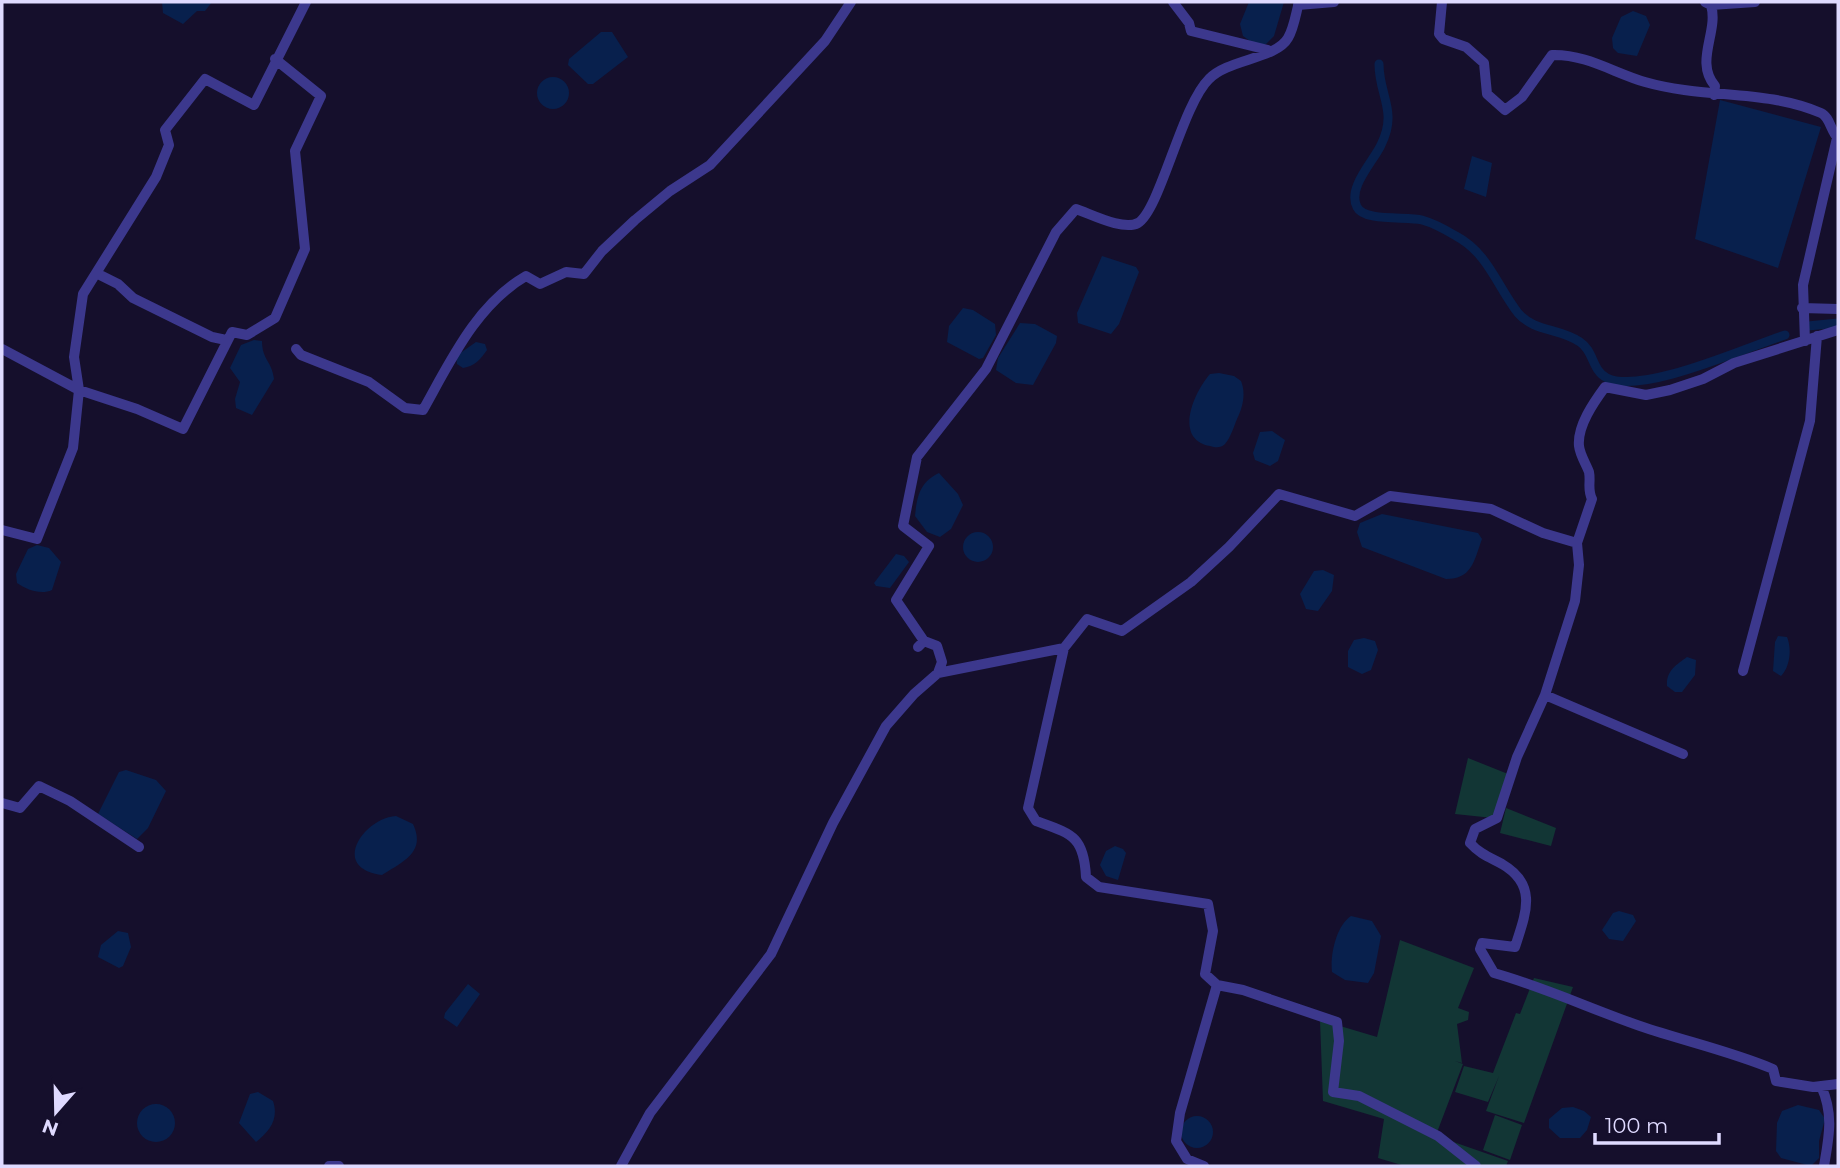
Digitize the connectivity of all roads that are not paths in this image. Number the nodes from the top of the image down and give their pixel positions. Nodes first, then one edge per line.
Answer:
1 (306, 2) edge
2 (851, 2) edge
3 (1173, 2) edge
4 (1334, 2) edge
5 (1442, 2) edge
6 (1755, 2) edge
7 (1299, 3) edge
8 (1708, 3) edge
9 (1269, 51) junction
10 (275, 59) junction
11 (1714, 95) junction
12 (1837, 138) edge
13 (96, 273) junction
14 (1802, 307) junction
15 (1838, 309) edge
16 (1838, 330) edge
17 (1817, 336) junction
18 (226, 340) junction
19 (1805, 341) junction
20 (2, 349) edge
21 (296, 349) dead end
22 (79, 390) junction
23 (2, 530) edge
24 (1577, 543) junction
25 (1064, 648) junction
26 (1743, 671) dead end
27 (939, 673) junction
28 (1545, 695) junction
29 (1683, 754) dead end
30 (2, 803) edge
31 (139, 847) dead end
32 (1217, 985) junction
33 (1838, 1084) edge
34 (1821, 1086) junction
35 (329, 1166) edge
36 (339, 1166) edge
37 (621, 1166) edge
38 (1205, 1166) edge
39 (1476, 1166) edge
40 (1824, 1166) edge

1 - 10 street
2 - 21 street
3 - 9 street
4 - 7 street
5 - 11 street
6 - 8 street
7 - 9 street
8 - 11 street
9 - 27 street
10 - 13 street
10 - 18 street
11 - 12 street
12 - 14 street
13 - 18 street
13 - 22 street
14 - 15 street
14 - 19 street
16 - 17 street
17 - 19 street
17 - 26 street
18 - 22 street
19 - 24 street
20 - 22 street
22 - 23 street
24 - 25 street
24 - 28 street
25 - 27 street
25 - 32 street
27 - 37 street
28 - 29 street
28 - 34 street
30 - 31 street
32 - 38 street
32 - 39 street
33 - 34 street
34 - 40 street
35 - 36 street

